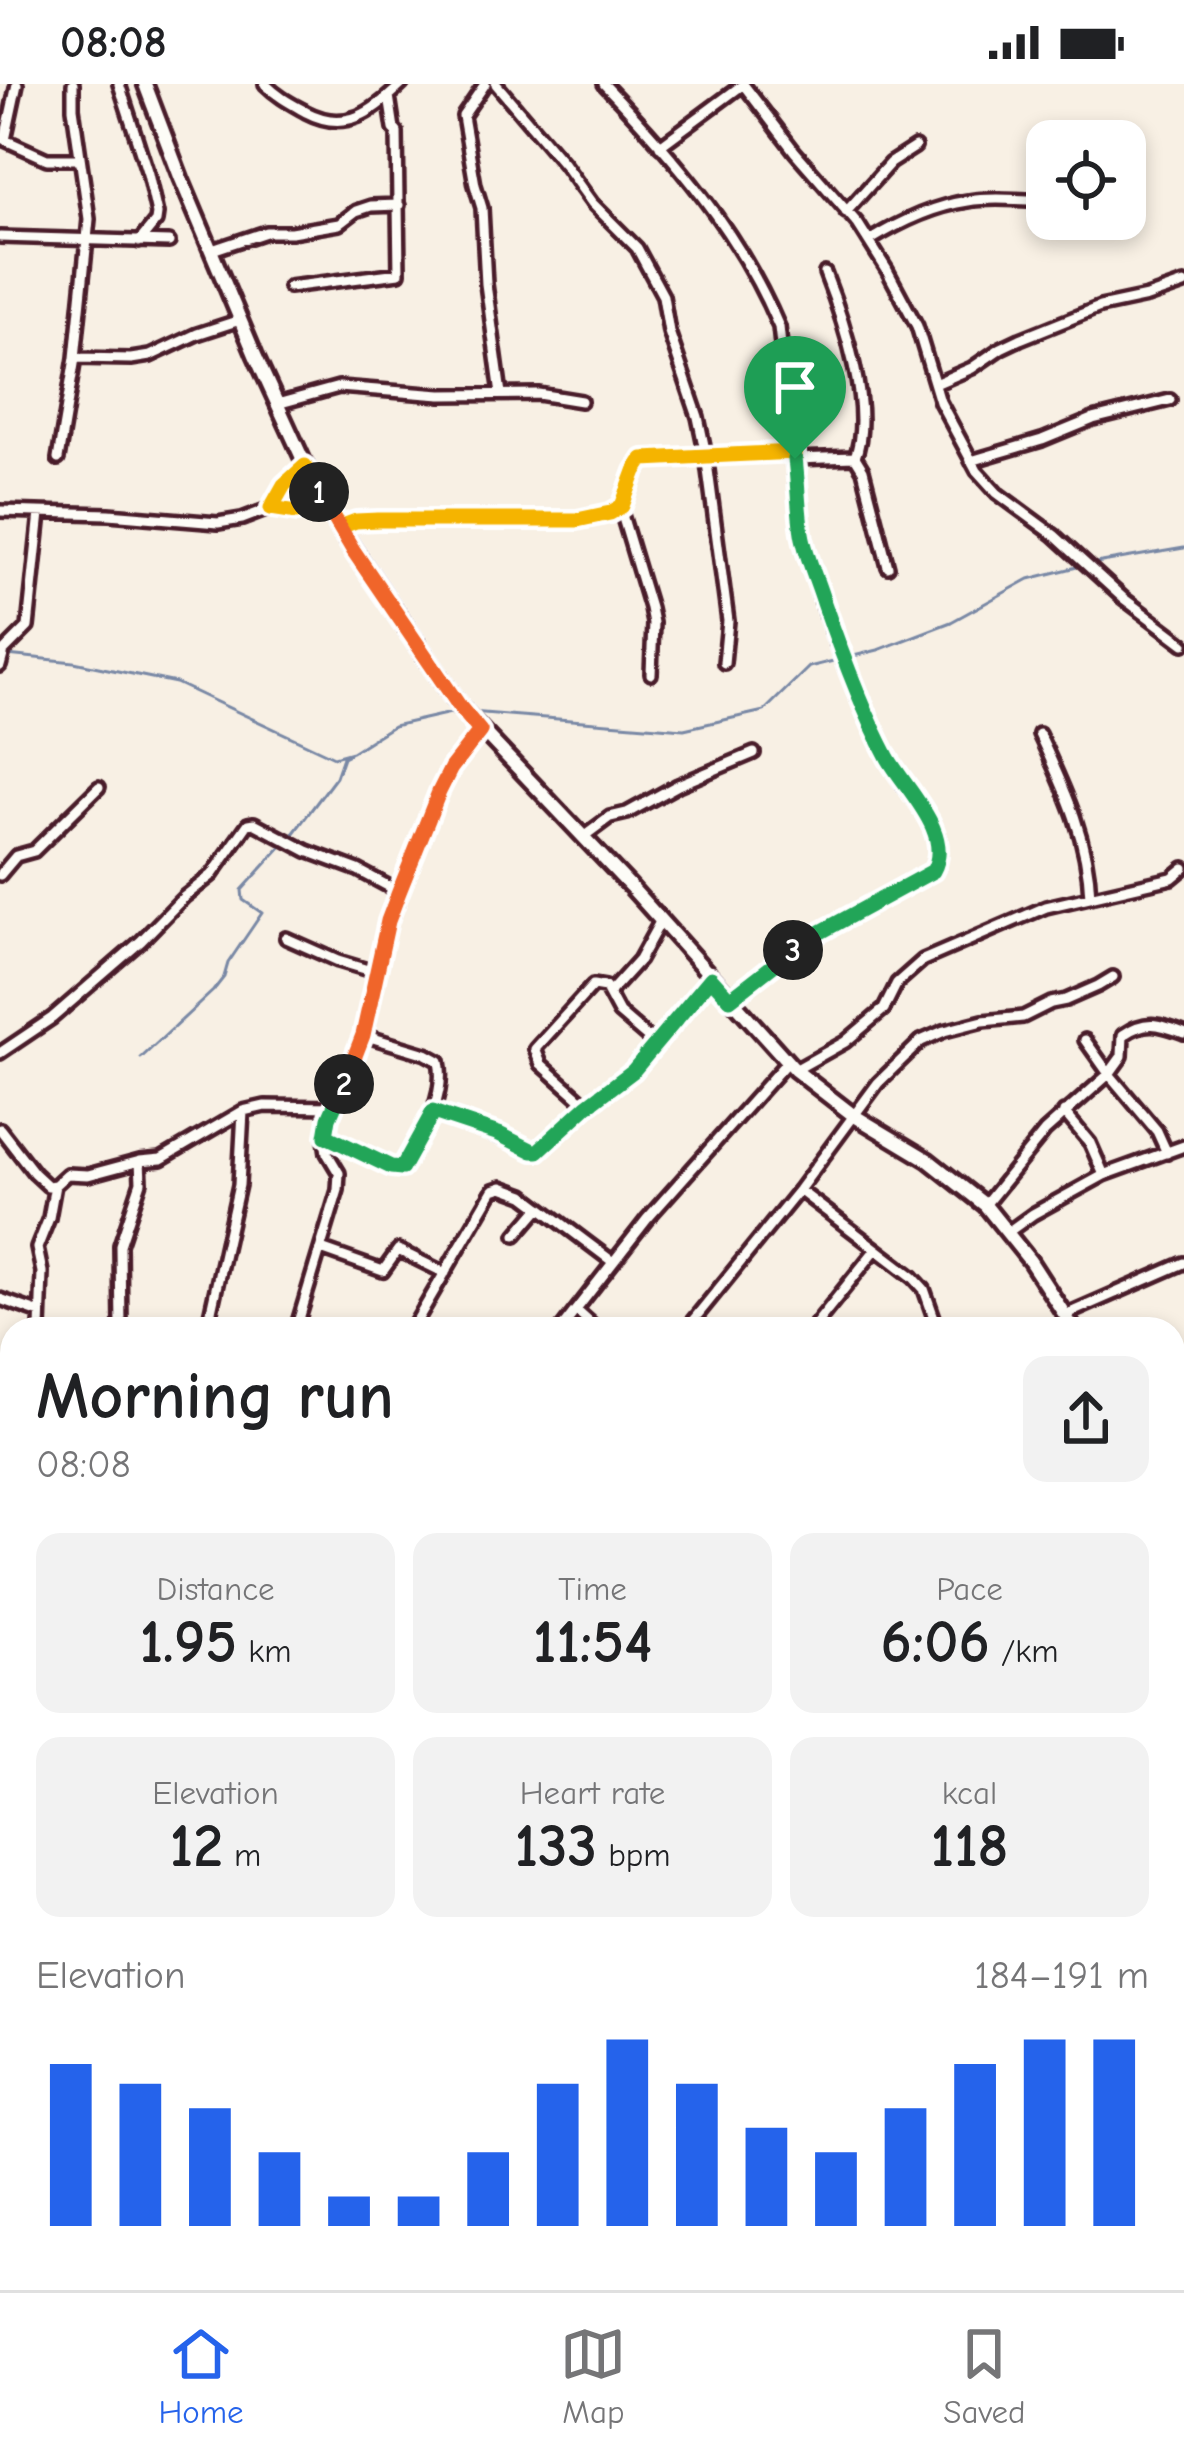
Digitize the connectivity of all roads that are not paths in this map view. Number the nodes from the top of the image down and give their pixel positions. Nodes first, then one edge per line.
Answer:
1 (16, 84) edge
2 (73, 84) edge
3 (118, 84) edge
4 (146, 84) edge
5 (265, 84) edge
6 (402, 84) edge
7 (484, 84) edge
8 (496, 84) edge
9 (604, 84) edge
10 (741, 84) edge
11 (389, 96) junction
12 (660, 146) junction
13 (915, 147) dead end
14 (80, 159) junction
15 (175, 163) junction
16 (148, 174) junction
17 (1026, 200) edge
18 (399, 205) junction
19 (846, 212) junction
20 (0, 237) edge
21 (88, 240) junction
22 (139, 242) junction
23 (169, 242) dead end
24 (868, 242) junction
25 (212, 250) junction
26 (825, 273) dead end
27 (1184, 284) edge
28 (289, 287) dead end
29 (240, 320) junction
30 (75, 358) junction
31 (934, 384) junction
32 (501, 394) junction
33 (1170, 400) dead end
34 (580, 401) dead end
35 (277, 404) junction
36 (706, 455) junction
37 (795, 455) junction
38 (855, 457) junction
39 (58, 459) dead end
40 (971, 461) junction
41 (305, 466) junction
42 (323, 499) junction
43 (271, 508) junction
44 (620, 508) junction
45 (0, 511) edge
46 (40, 513) junction
47 (340, 527) junction
48 (889, 567) dead end
49 (1184, 644) edge
50 (2, 659) edge
51 (724, 663) dead end
52 (651, 674) dead end
53 (480, 731) junction
54 (1040, 734) dead end
55 (754, 753) dead end
56 (100, 787) dead end
57 (583, 836) junction
58 (1183, 872) edge
59 (0, 875) edge
60 (399, 892) junction
61 (1090, 897) junction
62 (661, 922) junction
63 (286, 938) dead end
64 (378, 974) junction
65 (1113, 977) dead end
66 (711, 978) junction
67 (610, 992) junction
68 (730, 999) junction
69 (1184, 1033) edge
70 (363, 1035) junction
71 (1085, 1040) dead end
72 (656, 1044) junction
73 (0, 1053) edge
74 (791, 1066) junction
75 (1109, 1074) junction
76 (587, 1106) junction
77 (334, 1107) junction
78 (244, 1111) junction
79 (433, 1112) junction
80 (1064, 1112) junction
81 (853, 1115) junction
82 (0, 1129) edge
83 (326, 1136) junction
84 (1184, 1146) edge
85 (1166, 1153) junction
86 (140, 1161) junction
87 (1104, 1175) junction
88 (56, 1185) junction
89 (799, 1190) junction
90 (986, 1205) junction
91 (540, 1207) junction
92 (1008, 1232) junction
93 (516, 1235) dead end
94 (321, 1249) junction
95 (876, 1249) junction
96 (613, 1262) junction
97 (1184, 1263) edge
98 (445, 1273) junction
99 (0, 1299) edge
100 (576, 1310) junction
101 (40, 1312) junction
102 (1065, 1315) joint
103 (40, 1317) edge
104 (121, 1317) edge
105 (210, 1317) edge
106 (300, 1317) edge
107 (419, 1317) edge
108 (570, 1317) edge
109 (584, 1317) edge
110 (696, 1317) edge
111 (822, 1317) edge
112 (934, 1317) edge

1 - 14 street
2 - 14 street
3 - 16 street
4 - 15 main road
5 - 11 street
6 - 11 street
7 - 32 street
8 - 36 street
9 - 12 street
10 - 12 street
10 - 19 street
11 - 18 street
12 - 37 street
13 - 19 street
14 - 21 street
15 - 16 street
15 - 25 main road
16 - 22 street
17 - 24 street
18 - 25 street
18 - 28 street
19 - 24 street
20 - 21 street
21 - 22 street
21 - 30 street
22 - 23 street
24 - 31 street
25 - 29 main road
26 - 38 street
27 - 31 street
29 - 30 street
29 - 35 main road
30 - 39 street
31 - 40 street
32 - 34 street
32 - 35 street
33 - 40 street
35 - 41 main road
36 - 37 street
36 - 44 street
36 - 51 street
37 - 38 street
37 - 68 street
38 - 48 street
40 - 49 street
41 - 42 main road
41 - 43 street
42 - 43 street
42 - 47 main road
43 - 46 street
44 - 47 street
44 - 52 street
45 - 46 street
46 - 50 street
47 - 53 main road
53 - 57 main road
53 - 60 street
54 - 61 street
55 - 57 street
56 - 59 street
57 - 62 main road
58 - 61 street
60 - 64 street
60 - 73 street
61 - 74 street
62 - 66 main road
62 - 67 street
63 - 64 street
64 - 70 street
65 - 81 street
66 - 68 main road
66 - 72 street
67 - 72 street
67 - 76 street
68 - 74 main road
69 - 75 street
70 - 77 street
70 - 79 street
71 - 75 street
72 - 76 street
74 - 81 main road
74 - 96 street
75 - 80 street
75 - 85 street
76 - 79 street
77 - 78 street
77 - 83 street
78 - 86 street
78 - 105 street
79 - 83 street
80 - 87 street
80 - 90 street
81 - 89 street
81 - 90 main road
82 - 88 street
83 - 94 street
84 - 85 street
85 - 87 street
86 - 88 street
86 - 104 street
87 - 92 street
88 - 101 street
89 - 95 street
89 - 110 street
90 - 92 main road
91 - 93 street
91 - 96 street
91 - 98 street
92 - 102 main road
94 - 98 street
94 - 106 street
95 - 111 street
95 - 112 street
96 - 100 street
97 - 102 street
98 - 107 street
99 - 101 street
100 - 108 street
100 - 109 street
101 - 103 street

